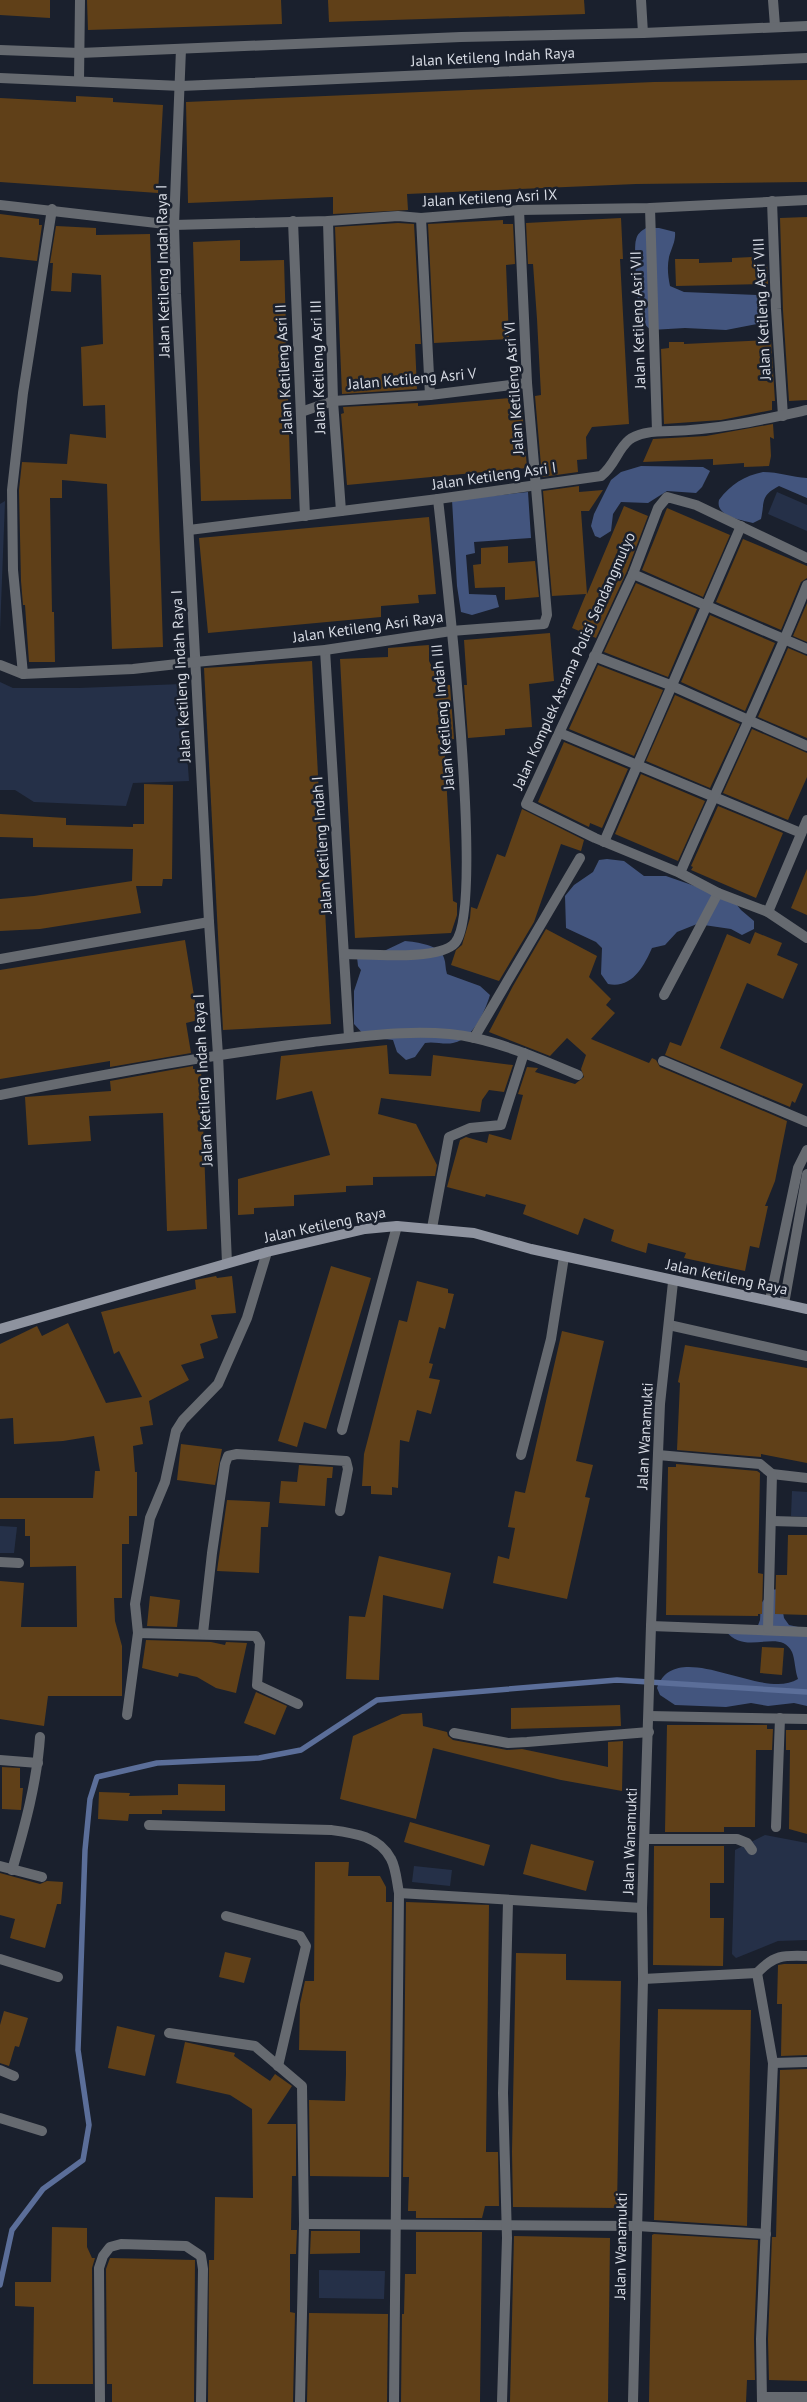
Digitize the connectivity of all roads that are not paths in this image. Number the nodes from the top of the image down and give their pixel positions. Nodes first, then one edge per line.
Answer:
1 (80, 0) edge
2 (641, 0) edge
3 (774, 0) edge
4 (775, 26) junction
5 (807, 26) edge
6 (642, 33) junction
7 (181, 49) junction
8 (0, 50) edge
9 (80, 53) junction
10 (807, 58) edge
11 (0, 78) edge
12 (79, 80) junction
13 (181, 86) junction
14 (807, 200) edge
15 (772, 202) junction
16 (0, 205) edge
17 (650, 208) junction
18 (52, 209) junction
19 (519, 210) junction
20 (421, 218) junction
21 (293, 222) junction
22 (328, 222) junction
23 (174, 225) junction
24 (527, 383) junction
25 (430, 395) junction
26 (333, 401) junction
27 (807, 410) edge
28 (302, 412) junction
29 (783, 416) junction
30 (656, 431) junction
31 (535, 486) junction
32 (438, 499) junction
33 (341, 511) junction
34 (304, 516) junction
35 (741, 526) junction
36 (189, 530) junction
37 (807, 558) edge
38 (633, 574) junction
39 (807, 585) edge
40 (708, 606) junction
41 (545, 622) joint
42 (451, 631) junction
43 (786, 638) junction
44 (807, 648) edge
45 (325, 650) junction
46 (594, 656) junction
47 (195, 662) junction
48 (0, 665) edge
49 (24, 674) junction
50 (670, 685) junction
51 (750, 720) junction
52 (560, 733) junction
53 (807, 746) edge
54 (638, 765) junction
55 (714, 795) junction
56 (807, 820) edge
57 (801, 833) junction
58 (604, 842) junction
59 (580, 858) dead end
60 (680, 873) junction
61 (718, 893) junction
62 (768, 912) junction
63 (208, 922) junction
64 (807, 938) edge
65 (344, 954) junction
66 (0, 959) edge
67 (664, 995) dead end
68 (349, 1037) junction
69 (474, 1038) junction
70 (524, 1053) junction
71 (218, 1055) junction
72 (663, 1061) dead end
73 (578, 1075) dead end
74 (0, 1095) edge
75 (807, 1122) edge
76 (807, 1151) edge
77 (804, 1170) edge
78 (397, 1226) junction
79 (432, 1228) junction
80 (267, 1252) junction
81 (564, 1257) junction
82 (227, 1263) junction
83 (673, 1282) junction
84 (770, 1300) junction
85 (784, 1304) junction
86 (807, 1309) edge
87 (669, 1325) junction
88 (0, 1329) edge
89 (807, 1356) edge
90 (342, 1430) dead end
91 (521, 1455) dead end
92 (658, 1455) junction
93 (772, 1474) junction
94 (807, 1478) edge
95 (340, 1511) dead end
96 (772, 1521) junction
97 (807, 1522) edge
98 (0, 1562) edge
99 (19, 1563) dead end
100 (651, 1626) junction
101 (768, 1630) junction
102 (807, 1632) edge
103 (138, 1633) junction
104 (203, 1633) junction
105 (298, 1704) dead end
106 (127, 1715) dead end
107 (649, 1716) junction
108 (780, 1718) junction
109 (807, 1719) edge
110 (649, 1732) junction
111 (454, 1733) dead end
112 (40, 1737) dead end
113 (0, 1760) edge
114 (38, 1763) junction
115 (149, 1825) dead end
116 (776, 1827) dead end
117 (645, 1838) junction
118 (752, 1850) dead end
119 (0, 1866) edge
120 (12, 1870) junction
121 (42, 1877) dead end
122 (400, 1893) junction
123 (508, 1902) junction
124 (642, 1908) junction
125 (226, 1916) dead end
126 (807, 1956) edge
127 (0, 1959) edge
128 (757, 1973) junction
129 (58, 1977) dead end
130 (643, 1979) junction
131 (169, 2033) dead end
132 (773, 2062) junction
133 (807, 2062) edge
134 (278, 2066) junction
135 (0, 2070) edge
136 (14, 2076) dead end
137 (0, 2118) edge
138 (42, 2131) dead end
139 (304, 2224) junction
140 (398, 2224) junction
141 (507, 2225) junction
142 (637, 2226) junction
143 (766, 2234) junction
144 (807, 2397) edge
145 (762, 2399) edge
146 (100, 2402) edge
147 (202, 2402) edge
148 (300, 2402) edge
149 (394, 2402) edge
150 (502, 2402) edge
151 (633, 2402) edge

1 - 9 street
2 - 6 street
3 - 4 street
4 - 5 street, Jalan Ketileng Indah Raya
4 - 6 street, Jalan Ketileng Indah Raya
6 - 7 street, Jalan Ketileng Indah Raya
7 - 9 street, Jalan Ketileng Indah Raya
7 - 13 street
8 - 9 street, Jalan Ketileng Indah Raya
9 - 12 street
10 - 13 street, Jalan Ketileng Indah Raya
11 - 12 street, Jalan Ketileng Indah Raya
12 - 13 street, Jalan Ketileng Indah Raya
13 - 23 street, Jalan Ketileng Indah Raya I
14 - 15 street, Jalan Ketileng Asri IX
15 - 17 street, Jalan Ketileng Asri IX
15 - 29 street, Jalan Ketileng Asri VIII
16 - 18 street, Jalan Ketileng Asri IX
17 - 19 street, Jalan Ketileng Asri IX
17 - 30 street, Jalan Ketileng Asri VII
18 - 23 street, Jalan Ketileng Asri IX
18 - 49 street
19 - 20 street, Jalan Ketileng Asri IX
19 - 24 street, Jalan Ketileng Asri VI
20 - 22 street, Jalan Ketileng Asri IX
20 - 25 street
21 - 22 street, Jalan Ketileng Asri IX
21 - 23 street, Jalan Ketileng Asri IX
21 - 28 street, Jalan Ketileng Asri II
22 - 26 street, Jalan Ketileng Asri III
23 - 36 street, Jalan Ketileng Indah Raya I
24 - 25 street, Jalan Ketileng Asri V
24 - 31 street, Jalan Ketileng Asri VI
25 - 26 street, Jalan Ketileng Asri V
26 - 28 street, Jalan Ketileng Asri V
26 - 33 street, Jalan Ketileng Asri III
27 - 29 street, Jalan Ketileng Asri I
28 - 34 street, Jalan Ketileng Asri II
29 - 30 street, Jalan Ketileng Asri I
30 - 31 street, Jalan Ketileng Asri I
31 - 32 street, Jalan Ketileng Asri I
31 - 41 street, Jalan Ketileng Asri VI
32 - 33 street, Jalan Ketileng Asri I
32 - 42 street, Jalan Ketileng Indah III
33 - 34 street, Jalan Ketileng Asri I
34 - 36 street, Jalan Ketileng Asri I
35 - 37 street, Jalan Komplek Asrama Polisi Sendangmulyo
35 - 38 street, Jalan Komplek Asrama Polisi Sendangmulyo
35 - 40 street
36 - 47 street, Jalan Ketileng Indah Raya I
38 - 40 street
38 - 46 street, Jalan Komplek Asrama Polisi Sendangmulyo
39 - 43 street
40 - 43 street
40 - 50 street
41 - 42 street, Jalan Ketileng Asri Raya
42 - 45 street, Jalan Ketileng Asri Raya
42 - 65 street, Jalan Ketileng Indah III
43 - 44 street
43 - 51 street
45 - 47 street, Jalan Ketileng Asri Raya
45 - 65 street, Jalan Ketileng Indah I
46 - 50 street
46 - 52 street, Jalan Komplek Asrama Polisi Sendangmulyo
47 - 49 street, Jalan Ketileng Asri Raya
47 - 63 street, Jalan Ketileng Indah Raya I
48 - 49 street
50 - 51 street
50 - 54 street
51 - 53 street
51 - 55 street
52 - 54 street
52 - 58 street, Jalan Komplek Asrama Polisi Sendangmulyo
54 - 55 street
54 - 58 street
55 - 57 street
55 - 60 street
56 - 57 street
57 - 62 street
58 - 60 street, Jalan Komplek Asrama Polisi Sendangmulyo
59 - 69 street
60 - 61 street, Jalan Komplek Asrama Polisi Sendangmulyo
61 - 62 street, Jalan Komplek Asrama Polisi Sendangmulyo
61 - 67 street
62 - 64 street, Jalan Komplek Asrama Polisi Sendangmulyo
63 - 66 street
63 - 71 street, Jalan Ketileng Indah Raya I
65 - 68 street, Jalan Ketileng Indah I
68 - 69 street
68 - 71 street
69 - 70 street
70 - 73 street
70 - 79 street
71 - 74 street
71 - 82 street, Jalan Ketileng Indah Raya I
72 - 75 street
76 - 77 street
77 - 84 street
77 - 85 street
78 - 79 main road, Jalan Ketileng Raya
78 - 80 main road, Jalan Ketileng Raya
78 - 90 street
79 - 81 main road, Jalan Ketileng Raya
80 - 82 main road, Jalan Ketileng Raya
80 - 103 street
81 - 83 main road, Jalan Ketileng Raya
81 - 91 street
82 - 88 main road, Jalan Ketileng Raya
83 - 84 main road, Jalan Ketileng Raya
83 - 87 street, Jalan Wanamukti
84 - 85 main road, Jalan Ketileng Raya
85 - 86 main road, Jalan Ketileng Raya
87 - 89 street
87 - 92 street, Jalan Wanamukti
92 - 93 street
92 - 100 street, Jalan Wanamukti
93 - 94 street
93 - 96 street
95 - 104 street
96 - 97 street
96 - 101 street
98 - 99 street
100 - 101 street
100 - 107 street, Jalan Wanamukti
101 - 102 street
103 - 104 street
103 - 106 street
104 - 105 street
107 - 108 street
107 - 110 street, Jalan Wanamukti
108 - 109 street
108 - 116 street
110 - 111 street
110 - 117 street, Jalan Wanamukti
112 - 114 street
113 - 114 street
114 - 120 street
115 - 122 street
117 - 118 street
117 - 124 street, Jalan Wanamukti
119 - 120 street
120 - 121 street
122 - 123 street
122 - 140 street
123 - 124 street
123 - 141 street
124 - 130 street, Jalan Wanamukti
125 - 134 street
126 - 128 street
127 - 129 street
128 - 130 street
128 - 132 street
130 - 142 street, Jalan Wanamukti
131 - 134 street
132 - 133 street
132 - 143 street
134 - 139 street
135 - 136 street
137 - 138 street
139 - 140 street
139 - 148 street
140 - 141 street
140 - 149 street
141 - 142 street
141 - 150 street
142 - 143 street
142 - 151 street, Jalan Wanamukti
143 - 145 street
144 - 145 street
146 - 147 street

